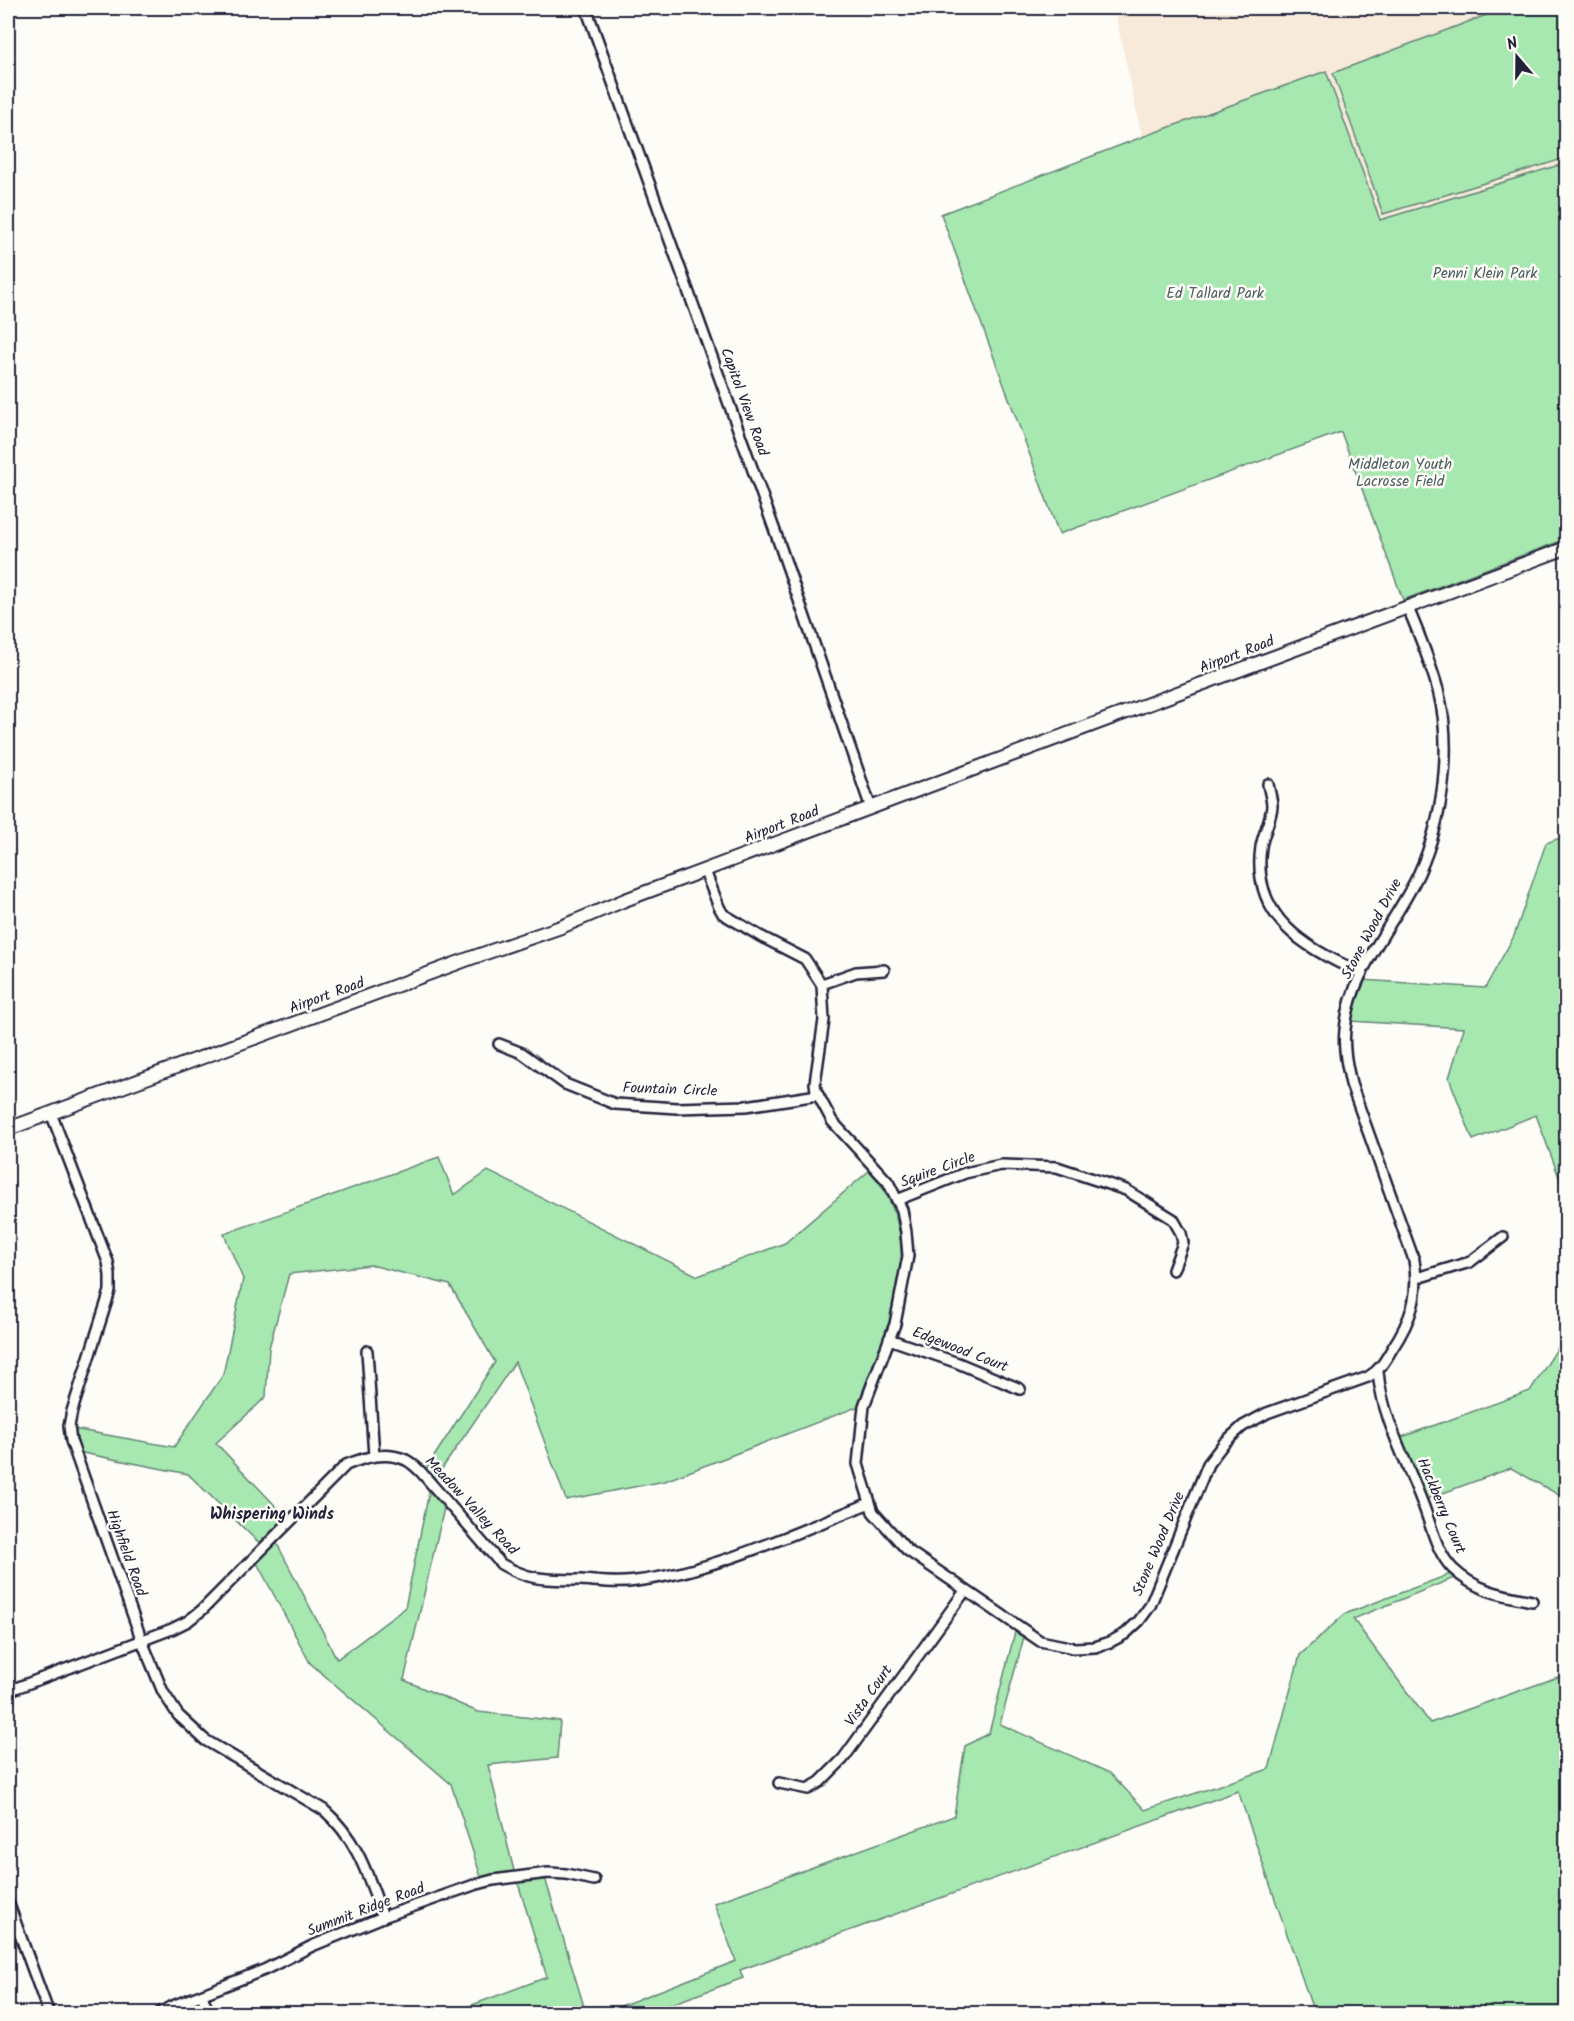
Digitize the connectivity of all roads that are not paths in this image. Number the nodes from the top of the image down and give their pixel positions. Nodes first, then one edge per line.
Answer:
1 (586, 8) edge
2 (1566, 548) edge
3 (1408, 608) junction
4 (1268, 784) dead end
5 (871, 808) junction
6 (705, 871) junction
7 (884, 970) dead end
8 (1362, 973) junction
9 (822, 984) junction
10 (499, 1044) dead end
11 (818, 1095) junction
12 (51, 1113) junction
13 (8, 1129) edge
14 (897, 1200) junction
15 (1503, 1237) dead end
16 (1173, 1270) dead end
17 (1417, 1278) junction
18 (889, 1339) junction
19 (367, 1351) dead end
20 (1378, 1372) junction
21 (1020, 1389) dead end
22 (374, 1456) junction
23 (870, 1503) junction
24 (965, 1591) junction
25 (1532, 1601) dead end
26 (142, 1641) junction
27 (8, 1691) edge
28 (779, 1783) dead end
29 (594, 1880) dead end
30 (8, 1902) edge
31 (383, 1917) junction
32 (202, 1995) junction
33 (49, 2013) edge
34 (158, 2013) edge
35 (208, 2013) edge

1 - 5 street, Capitol View Road
2 - 3 street, Airport Road
3 - 5 street, Airport Road
3 - 8 street, Stone Wood Drive
4 - 8 street
5 - 6 street, Airport Road
6 - 9 street, Stone Wood Drive
6 - 12 street, Airport Road
7 - 9 street
8 - 17 street, Stone Wood Drive
9 - 11 street, Stone Wood Drive
10 - 11 street, Fountain Circle
11 - 14 street, Stone Wood Drive
12 - 13 street, Airport Road
12 - 26 street, Highfield Road
14 - 16 street, Squire Circle
14 - 18 street, Stone Wood Drive
15 - 17 street
17 - 20 street, Stone Wood Drive
18 - 21 street, Edgewood Court
18 - 23 street, Stone Wood Drive
19 - 22 street
20 - 24 street, Stone Wood Drive
20 - 25 street, Hackberry Court
22 - 23 street, Meadow Valley Road
22 - 26 street, Meadow Valley Road
23 - 24 street, Stone Wood Drive
24 - 28 street, Vista Court
26 - 27 street, Meadow Valley Road
26 - 31 street, Highfield Road
29 - 31 street, Summit Ridge Road
30 - 33 street
31 - 32 street, Summit Ridge Road
32 - 34 street, Summit Ridge Road
32 - 35 street

